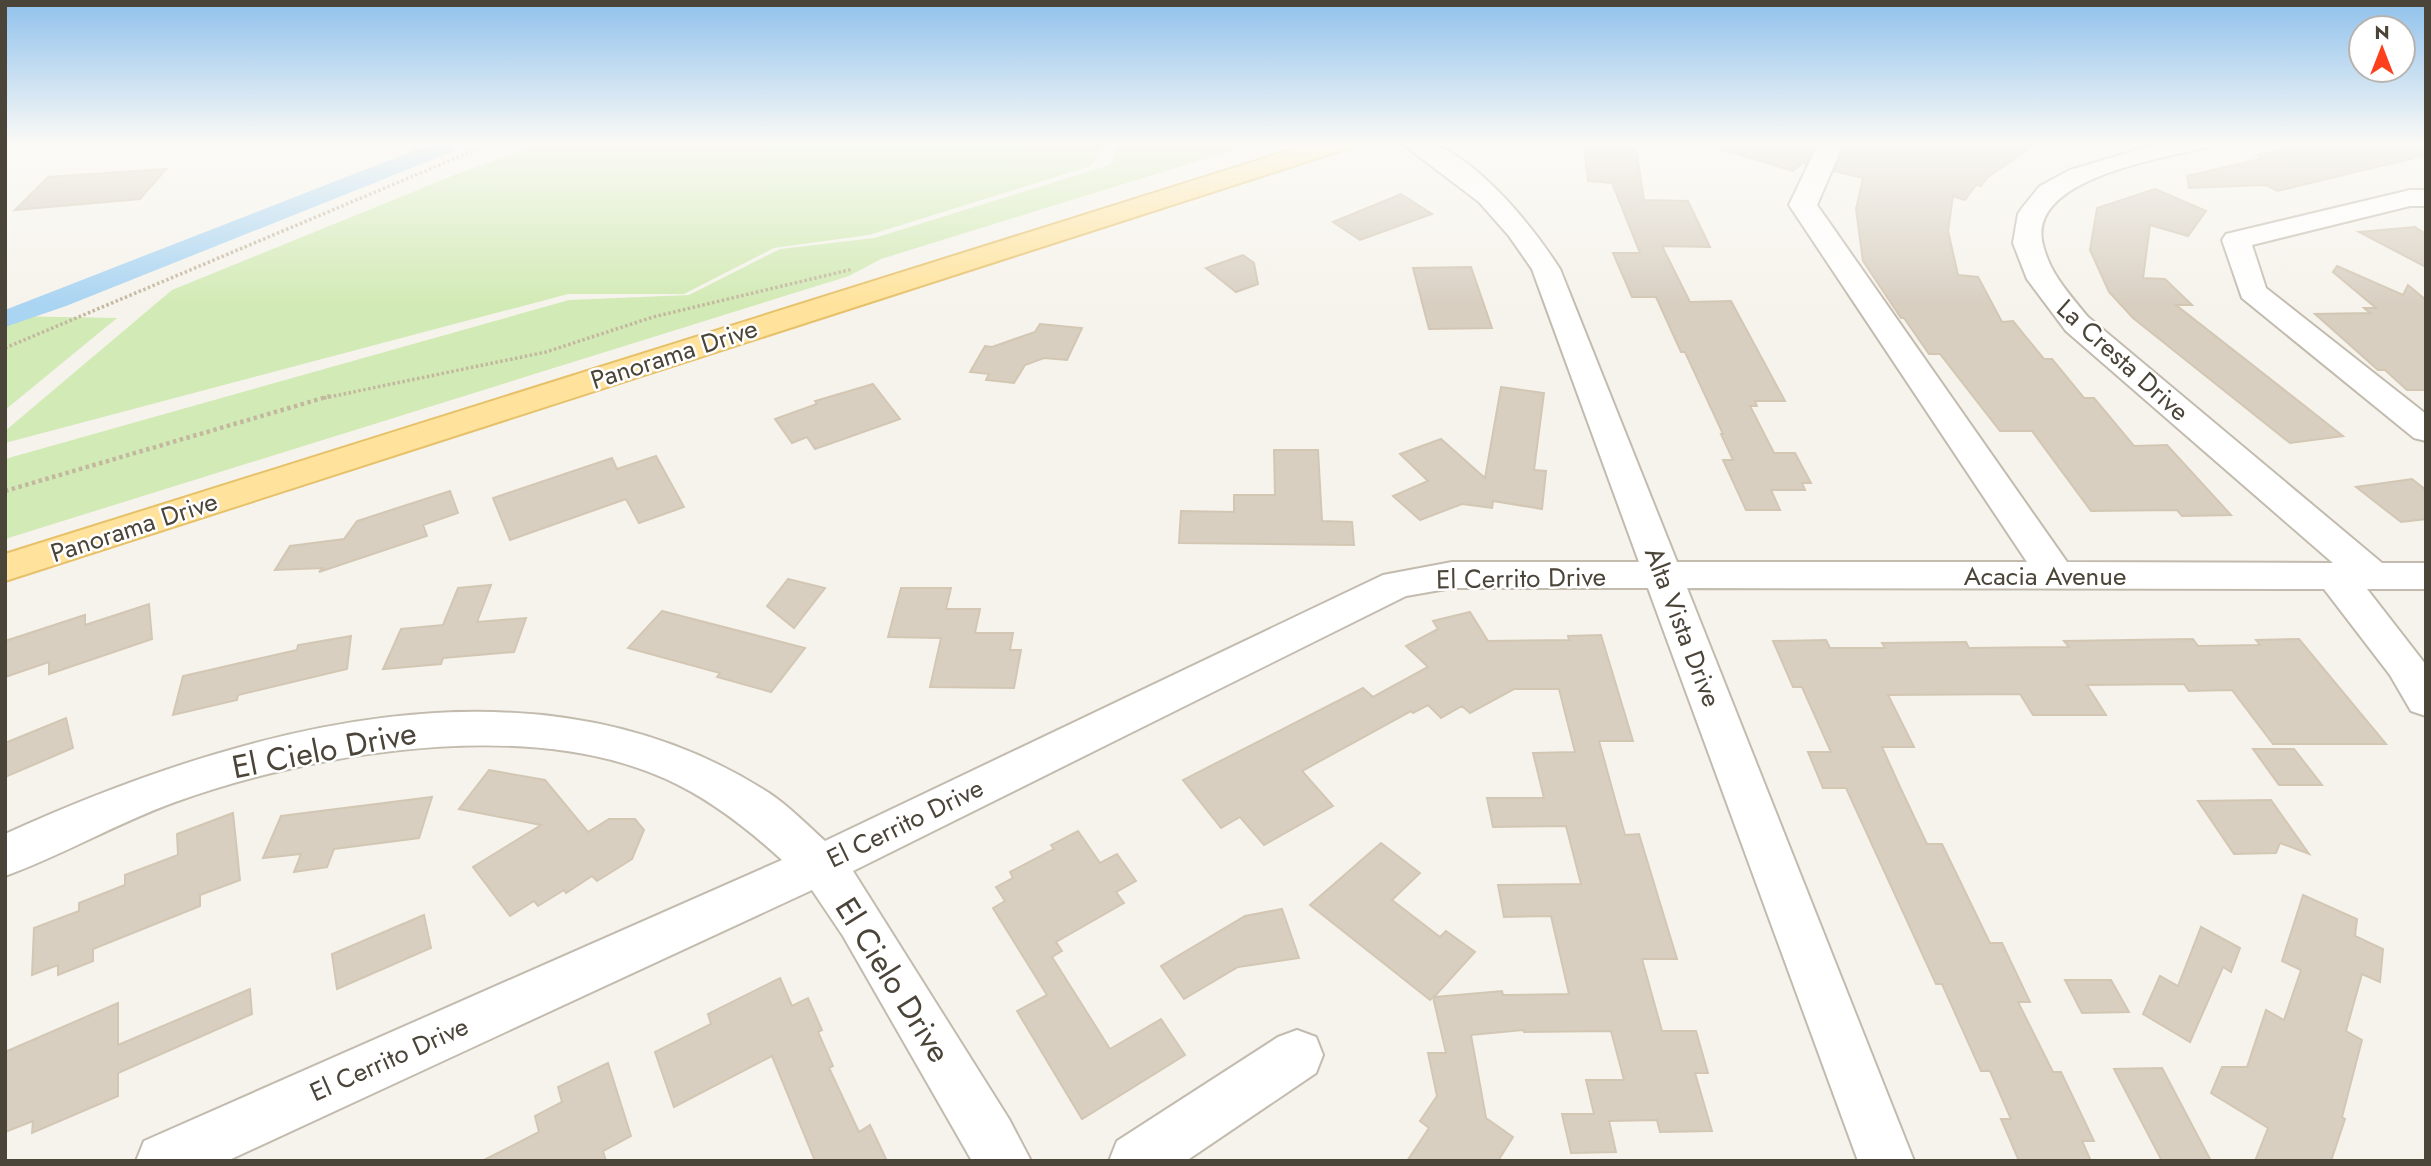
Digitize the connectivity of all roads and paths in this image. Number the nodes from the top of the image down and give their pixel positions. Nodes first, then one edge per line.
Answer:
1 (365, 196) edge
2 (1172, 196) edge
3 (1490, 196) edge
4 (1807, 196) edge
5 (2044, 196) edge
6 (2426, 198) edge
7 (862, 267) dead end
8 (5, 348) edge
9 (2426, 430) edge
10 (5, 491) edge
11 (5, 568) edge
12 (2056, 576) junction
13 (2354, 576) junction
14 (2426, 576) edge
15 (1664, 577) junction
16 (2426, 700) edge
17 (5, 856) edge
18 (820, 865) junction
19 (1297, 1055) dead end
20 (164, 1161) edge
21 (1003, 1161) edge
22 (1137, 1161) edge
23 (1886, 1161) edge

1 - 8 path
2 - 11 main road, Panorama Drive
3 - 15 street, Alta Vista Drive
4 - 12 street
5 - 13 street, La Cresta Drive
6 - 9 street
7 - 10 path
12 - 13 street, Acacia Avenue
12 - 15 street, Acacia Avenue
13 - 14 street, Acacia Avenue
13 - 16 street, La Cresta Drive
15 - 18 street, El Cerrito Drive
15 - 23 street, Alta Vista Drive
17 - 18 street, El Cielo Drive
18 - 20 street, El Cerrito Drive
18 - 21 street, El Cielo Drive
19 - 22 street

